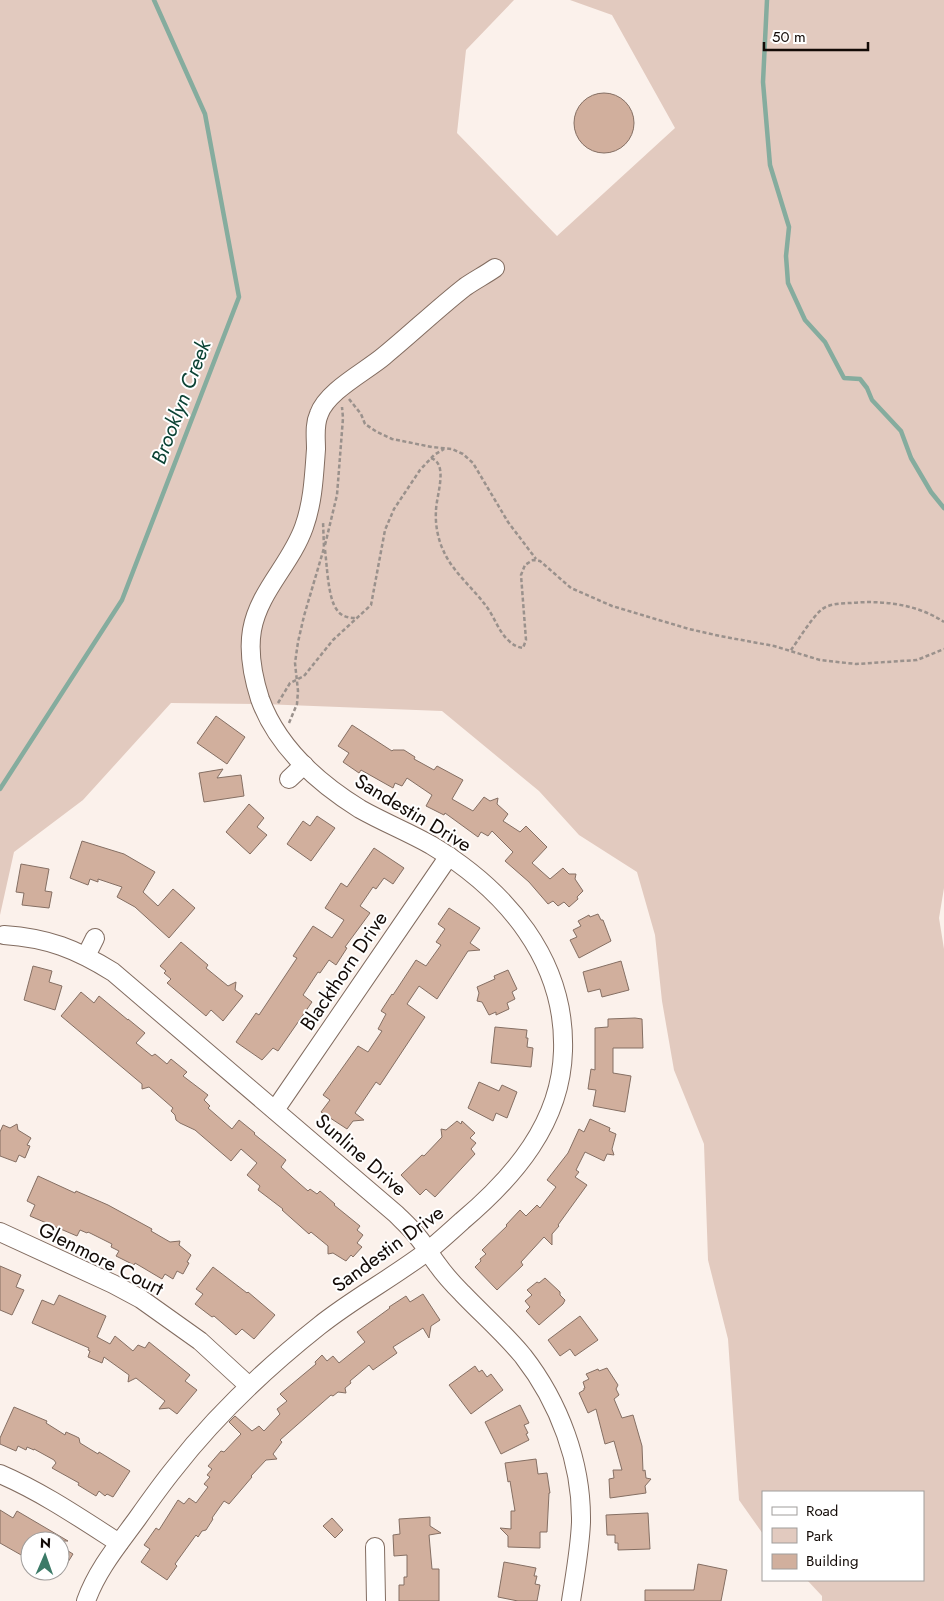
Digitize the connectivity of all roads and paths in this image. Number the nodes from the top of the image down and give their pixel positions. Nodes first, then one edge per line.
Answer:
1 (495, 268) dead end
2 (341, 388) junction
3 (444, 449) junction
4 (431, 458) junction
5 (322, 518) dead end
6 (324, 548) junction
7 (537, 560) junction
8 (356, 618) junction
9 (944, 622) edge
10 (944, 649) edge
11 (791, 650) junction
12 (296, 679) junction
13 (264, 711) junction
14 (280, 737) junction
15 (304, 765) junction
16 (290, 779) dead end
17 (449, 856) junction
18 (4, 935) dead end
19 (95, 938) dead end
20 (86, 956) junction
21 (275, 1110) junction
22 (0, 1232) edge
23 (428, 1251) junction
24 (249, 1386) junction
25 (0, 1474) edge
26 (119, 1544) junction
27 (375, 1547) dead end
28 (86, 1601) edge
29 (376, 1601) edge
30 (571, 1601) edge

1 - 2 street, Sandestin Drive
2 - 3 path
2 - 6 path
2 - 13 street, Sandestin Drive
3 - 4 path
3 - 7 path
4 - 7 path
4 - 8 path
5 - 6 path
6 - 8 path
6 - 12 path
7 - 11 path
8 - 12 path
9 - 11 path
10 - 11 path
12 - 13 path
12 - 14 path
13 - 14 street, Sandestin Drive
14 - 15 street, Sandestin Drive
15 - 16 street
15 - 17 street, Sandestin Drive
17 - 21 street, Blackthorn Drive
17 - 23 street, Sandestin Drive
18 - 20 street, Sunline Drive
19 - 20 street
20 - 21 street, Sunline Drive
21 - 23 street, Sunline Drive
22 - 24 street, Glenmore Court
23 - 24 street, Sandestin Drive
23 - 30 street, Sunline Drive
24 - 26 street, Sandestin Drive
25 - 26 street
26 - 28 street, Sandestin Drive
27 - 29 street

